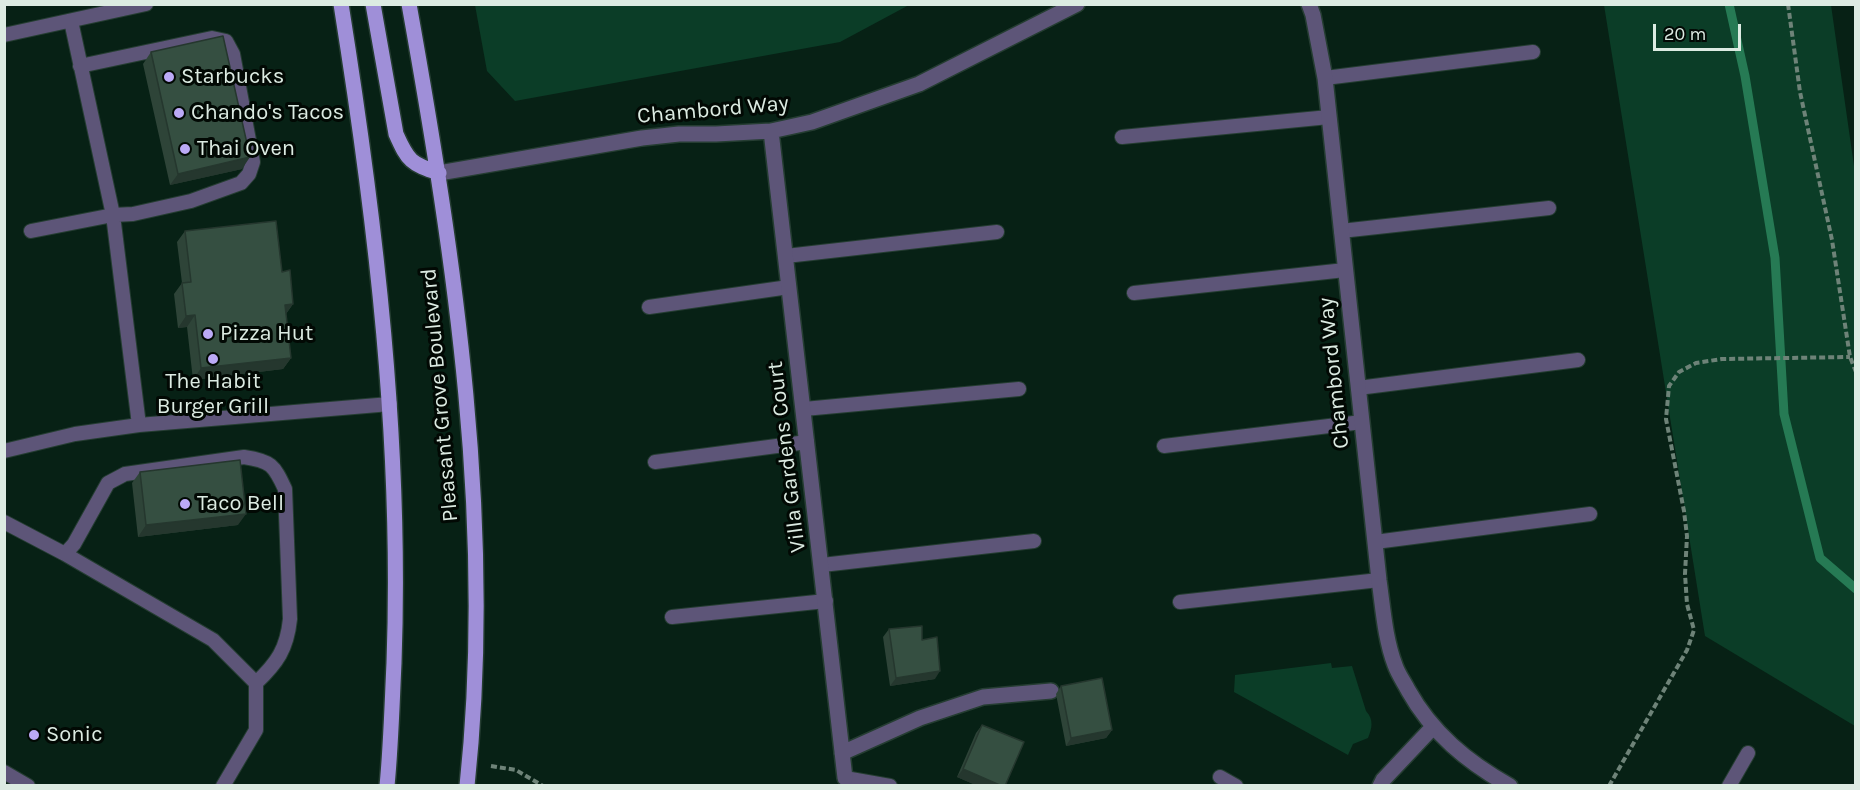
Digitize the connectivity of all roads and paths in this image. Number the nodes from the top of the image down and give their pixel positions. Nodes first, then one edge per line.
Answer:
1 (146, 4) edge
2 (341, 4) edge
3 (373, 4) edge
4 (409, 4) edge
5 (1077, 4) edge
6 (1309, 4) edge
7 (1788, 4) edge
8 (71, 21) junction
9 (4, 35) edge
10 (1533, 52) dead end
11 (81, 66) junction
12 (1325, 78) junction
13 (1329, 117) junction
14 (771, 131) junction
15 (1122, 137) dead end
16 (439, 173) junction
17 (1549, 208) dead end
18 (113, 215) junction
19 (31, 231) dead end
20 (1341, 231) junction
21 (997, 232) dead end
22 (786, 255) junction
23 (1345, 270) junction
24 (789, 287) junction
25 (1134, 293) dead end
26 (649, 306) dead end
27 (1850, 357) junction
28 (1578, 360) dead end
29 (1856, 372) edge
30 (1358, 388) junction
31 (1019, 389) dead end
32 (390, 404) junction
33 (804, 410) junction
34 (1362, 422) junction
35 (139, 425) junction
36 (807, 442) junction
37 (1164, 446) dead end
38 (4, 451) edge
39 (655, 462) dead end
40 (1590, 514) dead end
41 (4, 522) edge
42 (1034, 541) dead end
43 (1375, 542) junction
44 (65, 554) junction
45 (822, 565) junction
46 (1379, 580) junction
47 (826, 601) junction
48 (1180, 602) dead end
49 (672, 617) dead end
50 (256, 683) junction
51 (1051, 691) dead end
52 (1433, 727) junction
53 (842, 753) junction
54 (1748, 753) dead end
55 (470, 763) junction
56 (4, 772) edge
57 (1220, 777) dead end
58 (845, 778) joint
59 (28, 786) edge
60 (223, 786) edge
61 (387, 786) edge
62 (467, 786) edge
63 (543, 786) edge
64 (890, 786) edge
65 (1236, 786) edge
66 (1380, 786) edge
67 (1510, 786) edge
68 (1610, 786) edge
69 (1730, 786) edge

1 - 8 lane
2 - 32 main road
3 - 16 main road
4 - 16 main road, Pleasant Grove Boulevard
5 - 14 street, Chambord Way
6 - 12 street, Chambord Way
7 - 27 path
8 - 9 lane
8 - 11 lane
10 - 12 lane
11 - 18 lane
11 - 18 lane
12 - 13 street, Chambord Way
13 - 15 lane
13 - 20 street, Chambord Way
14 - 16 street, Chambord Way
14 - 22 street, Villa Gardens Court
16 - 55 main road, Pleasant Grove Boulevard
17 - 20 lane
18 - 19 lane
18 - 35 lane
20 - 23 street, Chambord Way
21 - 22 lane
22 - 24 street, Villa Gardens Court
23 - 25 lane
23 - 30 street, Chambord Way
24 - 26 lane
24 - 33 street, Villa Gardens Court
27 - 29 path
27 - 68 path
28 - 30 lane
30 - 34 street, Chambord Way
31 - 33 lane
32 - 35 lane
32 - 61 main road
33 - 36 street, Villa Gardens Court
34 - 37 lane
34 - 43 street, Chambord Way
35 - 38 lane
36 - 39 lane
36 - 45 street, Villa Gardens Court
40 - 43 lane
41 - 44 lane
42 - 45 lane
43 - 46 street, Chambord Way
44 - 50 lane
44 - 50 lane
45 - 47 street, Villa Gardens Court
46 - 48 lane
46 - 52 street, Chambord Way
47 - 49 lane
47 - 53 street, Villa Gardens Court
50 - 60 lane
51 - 53 street
52 - 66 street
52 - 67 street, Chambord Way
53 - 58 street, Villa Gardens Court
54 - 69 lane
55 - 62 main road, Pleasant Grove Boulevard
55 - 63 path
56 - 59 lane
57 - 65 lane
58 - 64 lane

